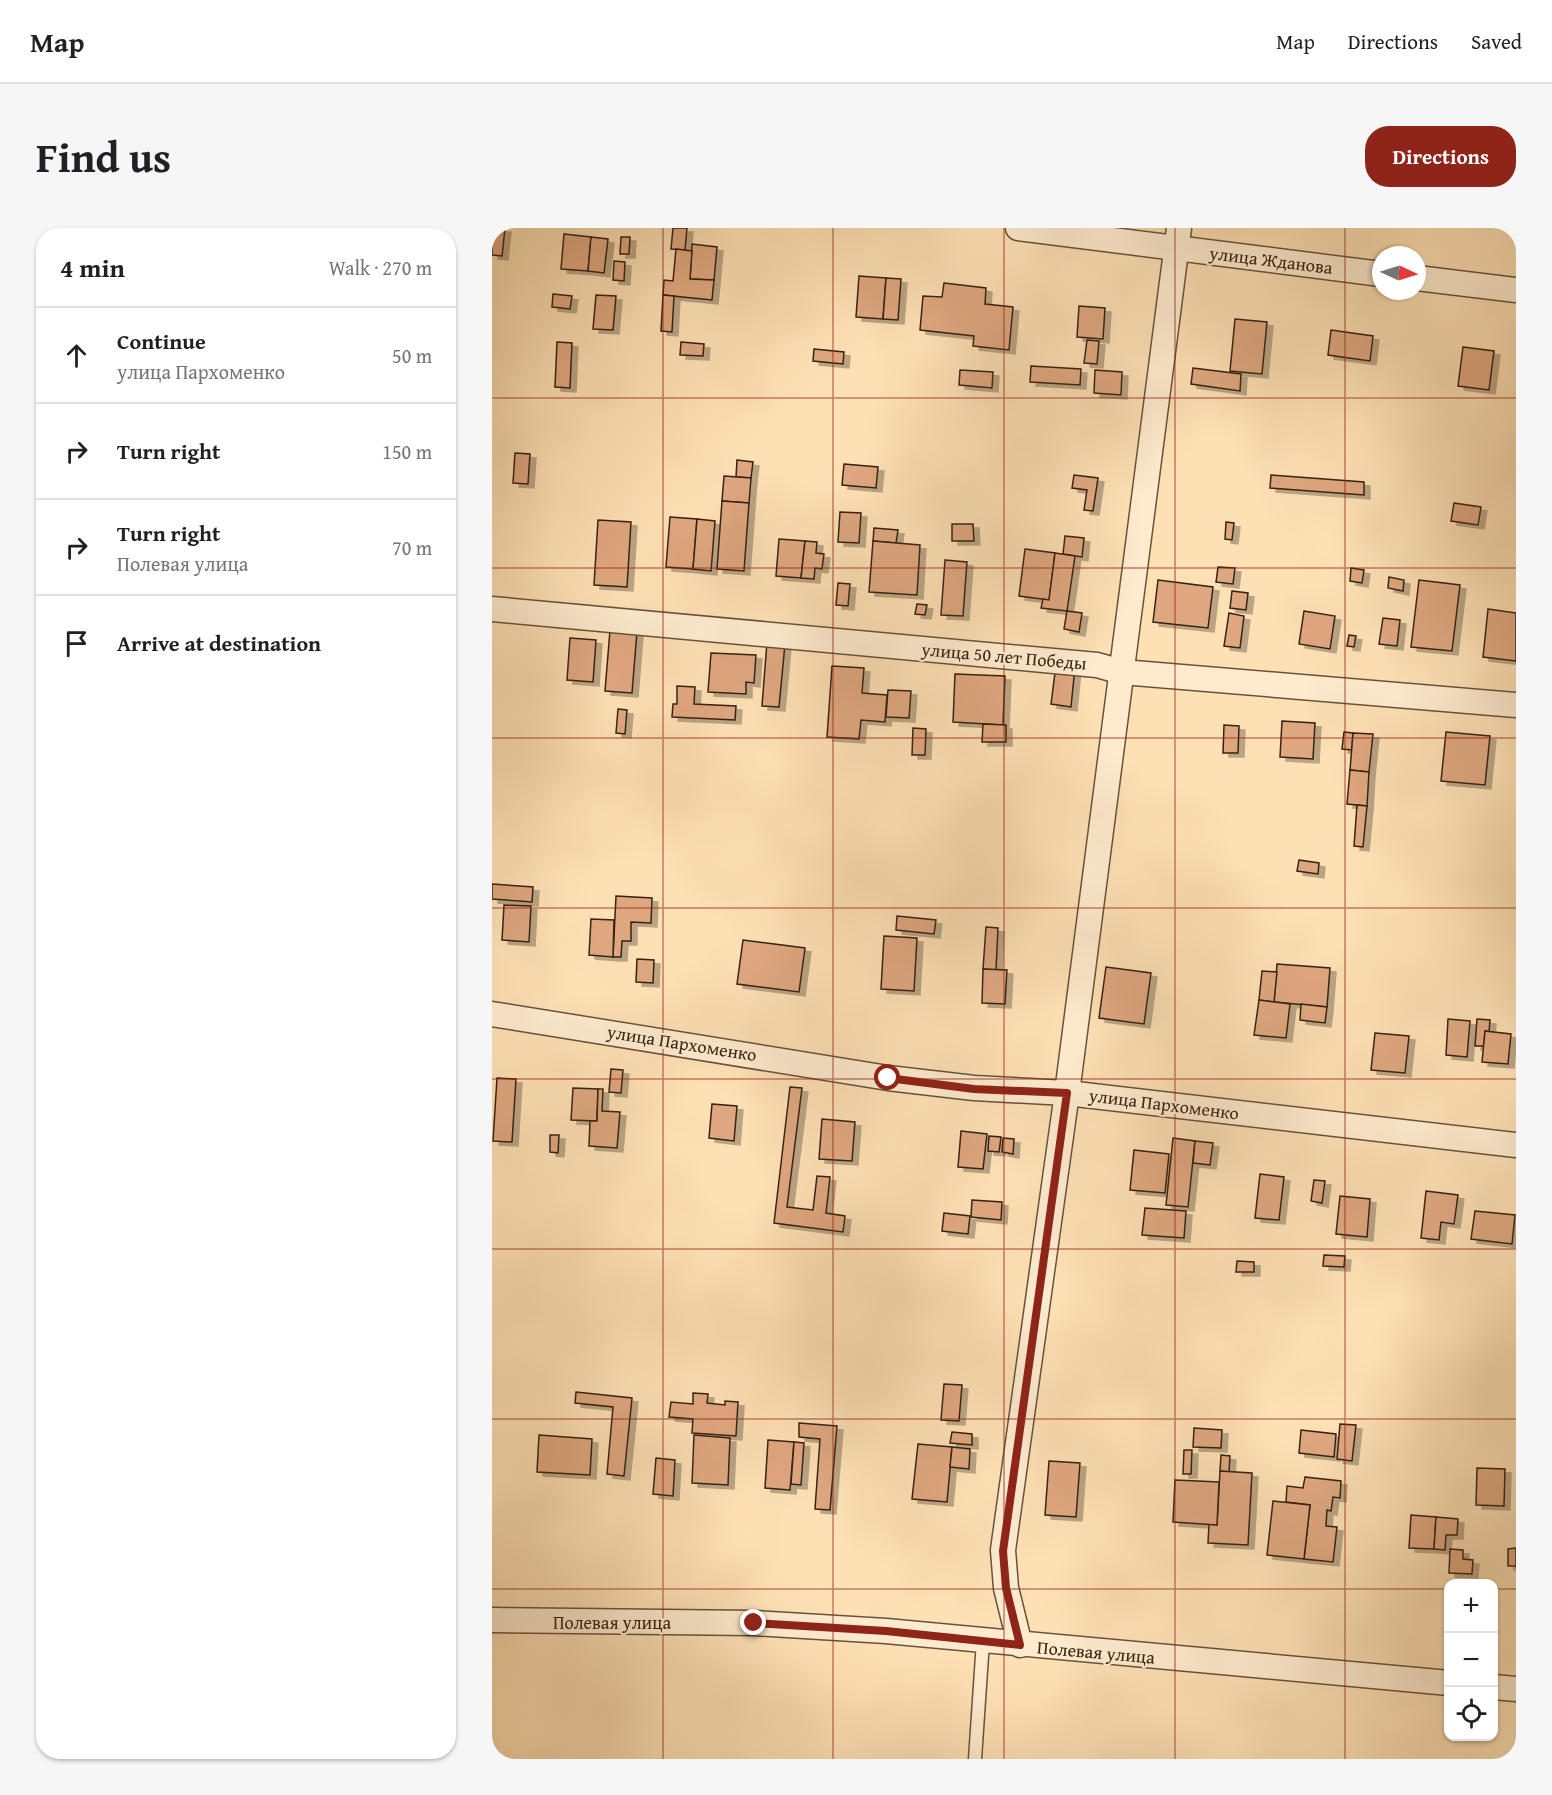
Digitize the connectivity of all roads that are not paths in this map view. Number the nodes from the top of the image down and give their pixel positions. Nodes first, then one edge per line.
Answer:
1 (1018, 228) edge
2 (1178, 238) edge
3 (1372, 272) edge
4 (1426, 279) edge
5 (1516, 290) edge
6 (492, 609) edge
7 (1122, 672) junction
8 (1516, 705) edge
9 (492, 1014) edge
10 (1067, 1093) junction
11 (1516, 1145) edge
12 (492, 1620) edge
13 (983, 1641) junction
14 (1020, 1645) junction
15 (1444, 1683) edge
16 (1498, 1687) edge
17 (1516, 1689) edge
18 (975, 1759) edge

1 - 2 street, улица Жданова
2 - 3 street, улица Жданова
2 - 7 street
4 - 5 street
6 - 7 street, улица 50 лет Победы
7 - 8 street, улица 50 лет Победы
7 - 10 street
9 - 10 street, улица Пархоменко
10 - 11 street, улица Пархоменко
10 - 14 street
12 - 13 street, Полевая улица
13 - 14 street, Полевая улица
13 - 18 lane
14 - 15 street, Полевая улица
16 - 17 street

